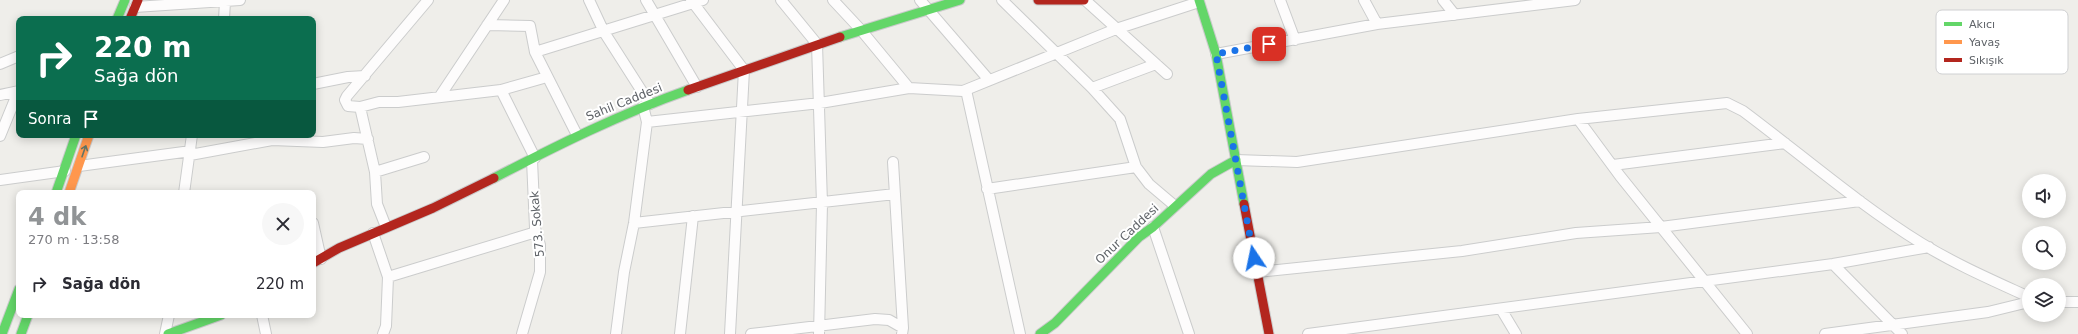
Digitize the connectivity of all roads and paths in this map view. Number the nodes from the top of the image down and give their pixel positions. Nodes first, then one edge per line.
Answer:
1 (125, 0) edge
2 (240, 0) edge
3 (428, 0) edge
4 (504, 0) edge
5 (589, 0) edge
6 (646, 0) edge
7 (703, 0) edge
8 (781, 0) edge
9 (833, 0) edge
10 (920, 0) edge
11 (960, 0) edge
12 (1002, 0) edge
13 (1038, 0) edge
14 (1084, 0) edge
15 (1280, 0) edge
16 (1364, 0) edge
17 (1444, 0) edge
18 (1575, 0) edge
19 (1199, 1) edge
20 (225, 2) junction
21 (692, 2) edge
22 (136, 3) edge
23 (1510, 3) edge
24 (930, 9) junction
25 (656, 14) junction
26 (1455, 15) junction
27 (118, 16) edge
28 (131, 16) edge
29 (224, 16) edge
30 (1377, 24) junction
31 (487, 25) junction
32 (1116, 29) junction
33 (861, 30) junction
34 (604, 32) junction
35 (1295, 40) junction
36 (817, 44) junction
37 (535, 52) junction
38 (1056, 53) junction
39 (1216, 54) junction
40 (16, 57) edge
41 (0, 64) edge
42 (1156, 64) junction
43 (744, 70) junction
44 (1167, 74) dead end
45 (365, 76) junction
46 (547, 77) junction
47 (989, 80) junction
48 (316, 83) edge
49 (697, 87) junction
50 (909, 88) junction
51 (1092, 88) junction
52 (501, 90) junction
53 (966, 90) junction
54 (16, 92) edge
55 (0, 95) edge
56 (440, 96) junction
57 (16, 97) edge
58 (820, 103) junction
59 (646, 105) junction
60 (360, 107) junction
61 (740, 112) junction
62 (1578, 119) junction
63 (647, 122) junction
64 (577, 135) junction
65 (0, 136) edge
66 (75, 138) edge
67 (88, 138) edge
68 (192, 138) edge
69 (270, 138) edge
70 (368, 139) junction
71 (1785, 143) junction
72 (190, 153) junction
73 (424, 157) dead end
74 (534, 159) junction
75 (1236, 160) junction
76 (893, 162) dead end
77 (1613, 165) junction
78 (79, 166) junction
79 (1136, 166) junction
80 (65, 171) junction
81 (375, 172) junction
82 (0, 180) edge
83 (987, 188) junction
84 (57, 190) edge
85 (70, 190) edge
86 (184, 190) edge
87 (895, 194) junction
88 (1860, 201) junction
89 (822, 204) junction
90 (1174, 206) junction
91 (736, 211) junction
92 (693, 216) junction
93 (634, 223) junction
94 (386, 227) junction
95 (1153, 227) junction
96 (1661, 227) junction
97 (536, 232) junction
98 (373, 233) junction
99 (1929, 247) junction
100 (317, 261) edge
101 (1833, 264) junction
102 (1257, 272) junction
103 (388, 277) junction
104 (1704, 280) junction
105 (2022, 293) edge
106 (16, 297) edge
107 (2066, 302) edge
108 (2078, 302) edge
109 (2022, 304) edge
110 (1502, 309) junction
111 (27, 318) edge
112 (168, 318) edge
113 (212, 318) edge
114 (263, 318) edge
115 (1892, 324) junction
116 (818, 330) edge
117 (903, 331) edge
118 (2, 334) edge
119 (21, 334) edge
120 (165, 334) edge
121 (168, 334) edge
122 (266, 334) edge
123 (383, 334) edge
124 (522, 334) edge
125 (616, 334) edge
126 (680, 334) edge
127 (730, 334) edge
128 (751, 334) edge
129 (1020, 334) edge
130 (1040, 334) edge
131 (1189, 334) edge
132 (1269, 334) edge
133 (1308, 334) edge
134 (1516, 334) edge
135 (1747, 334) edge
136 (1825, 334) edge
137 (1902, 334) edge

1 - 27 street
2 - 20 street
3 - 45 street
4 - 31 street
5 - 34 street
6 - 25 street
7 - 21 street
8 - 36 street
9 - 33 street
10 - 24 street
11 - 24 street, Sahil Caddesi
12 - 38 street
13 - 14 street
14 - 32 street
15 - 35 street
16 - 30 street
17 - 26 street
18 - 23 street
19 - 32 street
19 - 39 street
20 - 22 street
20 - 29 street
21 - 25 street
21 - 43 street
22 - 28 street
23 - 26 street
24 - 33 street, Sahil Caddesi
24 - 47 street
25 - 34 street
25 - 49 street
26 - 30 street
30 - 35 street
31 - 37 street
31 - 56 street
32 - 38 street
32 - 42 street
33 - 36 street, Sahil Caddesi
33 - 50 street
34 - 37 street
34 - 59 street
35 - 39 street
36 - 43 street, Sahil Caddesi
36 - 58 street
37 - 46 street
38 - 47 street
38 - 51 street
39 - 75 street
40 - 41 street
42 - 44 street
42 - 51 street
43 - 49 street, Sahil Caddesi
43 - 61 street
45 - 48 street
45 - 60 street
46 - 52 street
46 - 64 street
47 - 53 street
49 - 59 street, Sahil Caddesi
50 - 53 street
50 - 58 street
51 - 79 street
52 - 56 street
52 - 74 street
53 - 83 street
54 - 55 street
56 - 60 street
57 - 65 street
58 - 61 street
58 - 89 street
59 - 63 street
59 - 64 street, Sahil Caddesi
60 - 70 street
61 - 63 street
61 - 91 street
62 - 71 street
62 - 75 street
62 - 77 street
63 - 93 street
64 - 74 street, Sahil Caddesi
66 - 80 street
78 -> 67 street
68 - 72 street
69 - 70 street
69 - 72 street
70 - 81 street
71 - 77 street
71 - 88 street
72 - 78 street
72 - 86 street
73 - 81 street
74 - 94 street, Sahil Caddesi
74 - 97 street, 573. Sokak
75 - 90 street, Onur Caddesi
75 - 102 street
76 - 87 street
77 - 96 street
78 - 85 street
79 - 83 street
79 - 90 street
80 - 82 street
80 - 84 street
81 - 94 street
83 - 129 street
87 - 89 street
87 - 117 street
88 - 96 street
88 - 99 street
89 - 91 street
89 - 116 street
90 - 95 street, Onur Caddesi
91 - 92 street
91 - 127 street
92 - 93 street
92 - 126 street
93 - 125 street
94 - 98 street, Sahil Caddesi
95 - 130 street, Onur Caddesi
95 - 131 street
96 - 102 street
96 - 104 street
97 - 103 street
97 - 124 street, 573. Sokak
98 - 100 street, Sahil Caddesi
98 - 103 street
99 - 101 street
99 - 105 street
101 - 104 street
101 - 115 street
102 - 132 street
103 - 123 street
104 - 110 street
104 - 135 street
106 - 118 street
107 - 108 street
109 - 115 street
110 - 133 street
110 - 134 street
111 - 119 street
112 - 120 street
113 - 121 street
114 - 122 street
115 - 136 street
115 - 137 street
116 - 117 street
116 - 128 street

